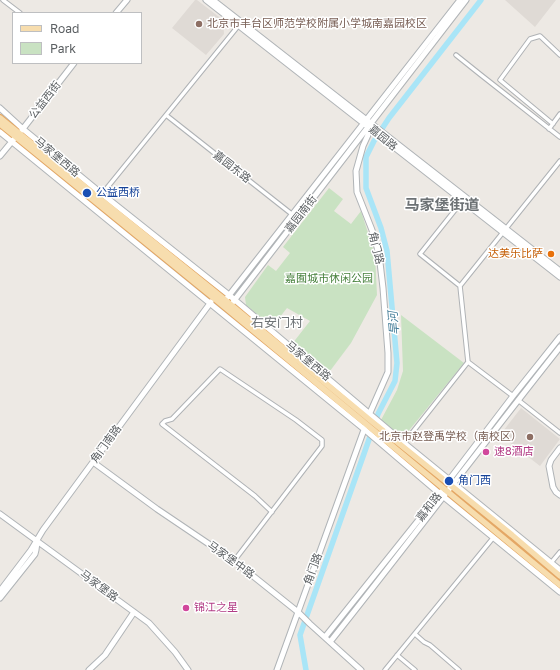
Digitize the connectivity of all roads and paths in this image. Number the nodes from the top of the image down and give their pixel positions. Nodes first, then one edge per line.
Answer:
1 (4, 0) edge
2 (127, 0) edge
3 (206, 0) edge
4 (213, 0) edge
5 (460, 0) edge
6 (466, 0) edge
7 (19, 12) edge
8 (117, 12) edge
9 (239, 25) junction
10 (560, 54) edge
11 (456, 55) dead end
12 (73, 64) edge
13 (0, 108) edge
14 (560, 114) edge
15 (166, 115) junction
16 (0, 118) edge
17 (0, 124) edge
18 (553, 124) junction
19 (370, 125) junction
20 (23, 128) junction
21 (549, 129) junction
22 (0, 132) edge
23 (560, 137) edge
24 (15, 138) junction
25 (386, 139) junction
26 (0, 156) edge
27 (560, 161) edge
28 (102, 194) junction
29 (463, 200) junction
30 (292, 215) junction
31 (298, 219) junction
32 (505, 230) junction
33 (560, 271) edge
34 (560, 276) edge
35 (460, 286) junction
36 (227, 297) junction
37 (214, 298) junction
38 (233, 302) junction
39 (210, 303) junction
40 (560, 338) edge
41 (560, 347) edge
42 (468, 362) junction
43 (516, 398) junction
44 (368, 422) junction
45 (379, 431) junction
46 (560, 433) edge
47 (404, 443) junction
48 (560, 448) edge
49 (93, 462) junction
50 (451, 483) junction
51 (443, 493) junction
52 (560, 495) edge
53 (272, 512) junction
54 (0, 514) edge
55 (493, 538) junction
56 (37, 540) junction
57 (560, 552) edge
58 (234, 561) junction
59 (550, 564) junction
60 (560, 570) edge
61 (560, 576) edge
62 (560, 585) edge
63 (0, 591) edge
64 (560, 592) edge
65 (0, 598) edge
66 (134, 612) junction
67 (299, 613) junction
68 (414, 634) junction
69 (325, 637) junction
70 (330, 642) junction
71 (397, 655) junction
72 (90, 670) edge
73 (188, 670) edge
74 (277, 670) edge
75 (361, 670) edge
76 (385, 670) edge
77 (415, 670) edge
78 (459, 670) edge

1 - 7 street
2 - 8 street
3 - 9 street, 嘉园路
4 - 19 street, 嘉园路
5 - 19 street, 角门路
6 - 19 street, 角门路
9 - 15 street
9 - 19 street, 嘉园路
10 - 18 street
11 - 21 street
12 - 20 street, 公益西街
13 - 20 street, 马家堡西路
14 - 18 street
15 - 28 street
15 - 30 street, 嘉园东路
16 - 24 main road, 马家堡西路
17 - 24 main road, 马家堡西路
18 - 21 street
19 - 25 street, 嘉园路
19 - 30 street, 嘉园南街
19 - 31 street, 嘉园南街
19 - 44 street, 角门路
20 - 24 street, 公益西街
20 - 28 street, 马家堡西路
21 - 23 street
22 - 24 street, 马家堡西路
24 - 26 street, 公益西街
24 - 36 main road, 马家堡西路
24 - 37 main road, 马家堡西路
24 - 39 street, 马家堡西路
25 - 29 street, 嘉园路
25 - 32 street, 嘉园路
27 - 32 street
28 - 36 street, 马家堡西路
29 - 32 street, 嘉园路
29 - 35 street
30 - 31 street, 嘉园东路
30 - 36 street, 嘉园南街
31 - 38 street, 嘉园南街
32 - 33 street, 嘉园路
32 - 34 street, 嘉园路
32 - 35 street
35 - 42 street
36 - 38 main road, 马家堡西路
37 - 39 street, 角门南路
37 - 44 main road, 马家堡西路
38 - 44 main road, 马家堡西路
39 - 44 street, 马家堡西路
39 - 49 street, 角门南路
40 - 43 street, 嘉和路
41 - 43 street, 嘉和路
42 - 43 street
42 - 47 street
43 - 46 street
43 - 50 street, 嘉和路
44 - 45 main road, 马家堡西路
44 - 45 street, 马家堡西路
44 - 67 street, 角门路
45 - 47 street, 马家堡西路
45 - 50 main road, 马家堡西路
45 - 51 main road, 马家堡西路
47 - 50 street, 马家堡西路
48 - 52 street
49 - 56 street, 角门南路
49 - 58 street, 马家堡中路
50 - 51 street, 嘉和路
50 - 59 main road, 马家堡西路
51 - 55 street, 马家堡西路
51 - 62 main road, 马家堡西路
51 - 69 street, 嘉和路
51 - 70 street, 嘉和路
53 - 53 street
53 - 58 street
54 - 56 street, 马家堡路
55 - 64 street, 马家堡西路
55 - 68 street
56 - 63 street, 角门南路
56 - 65 street
56 - 66 street, 马家堡路
57 - 59 street
58 - 67 street, 马家堡中路
59 - 60 street, 马家堡西路
59 - 61 main road, 马家堡西路
66 - 72 street
66 - 73 street, 马家堡路
67 - 69 street, 马家堡中路
67 - 74 street, 角门路
68 - 71 street
68 - 78 street
69 - 70 street, 马家堡中路
70 - 75 street, 马家堡中路
71 - 76 street
71 - 77 street

